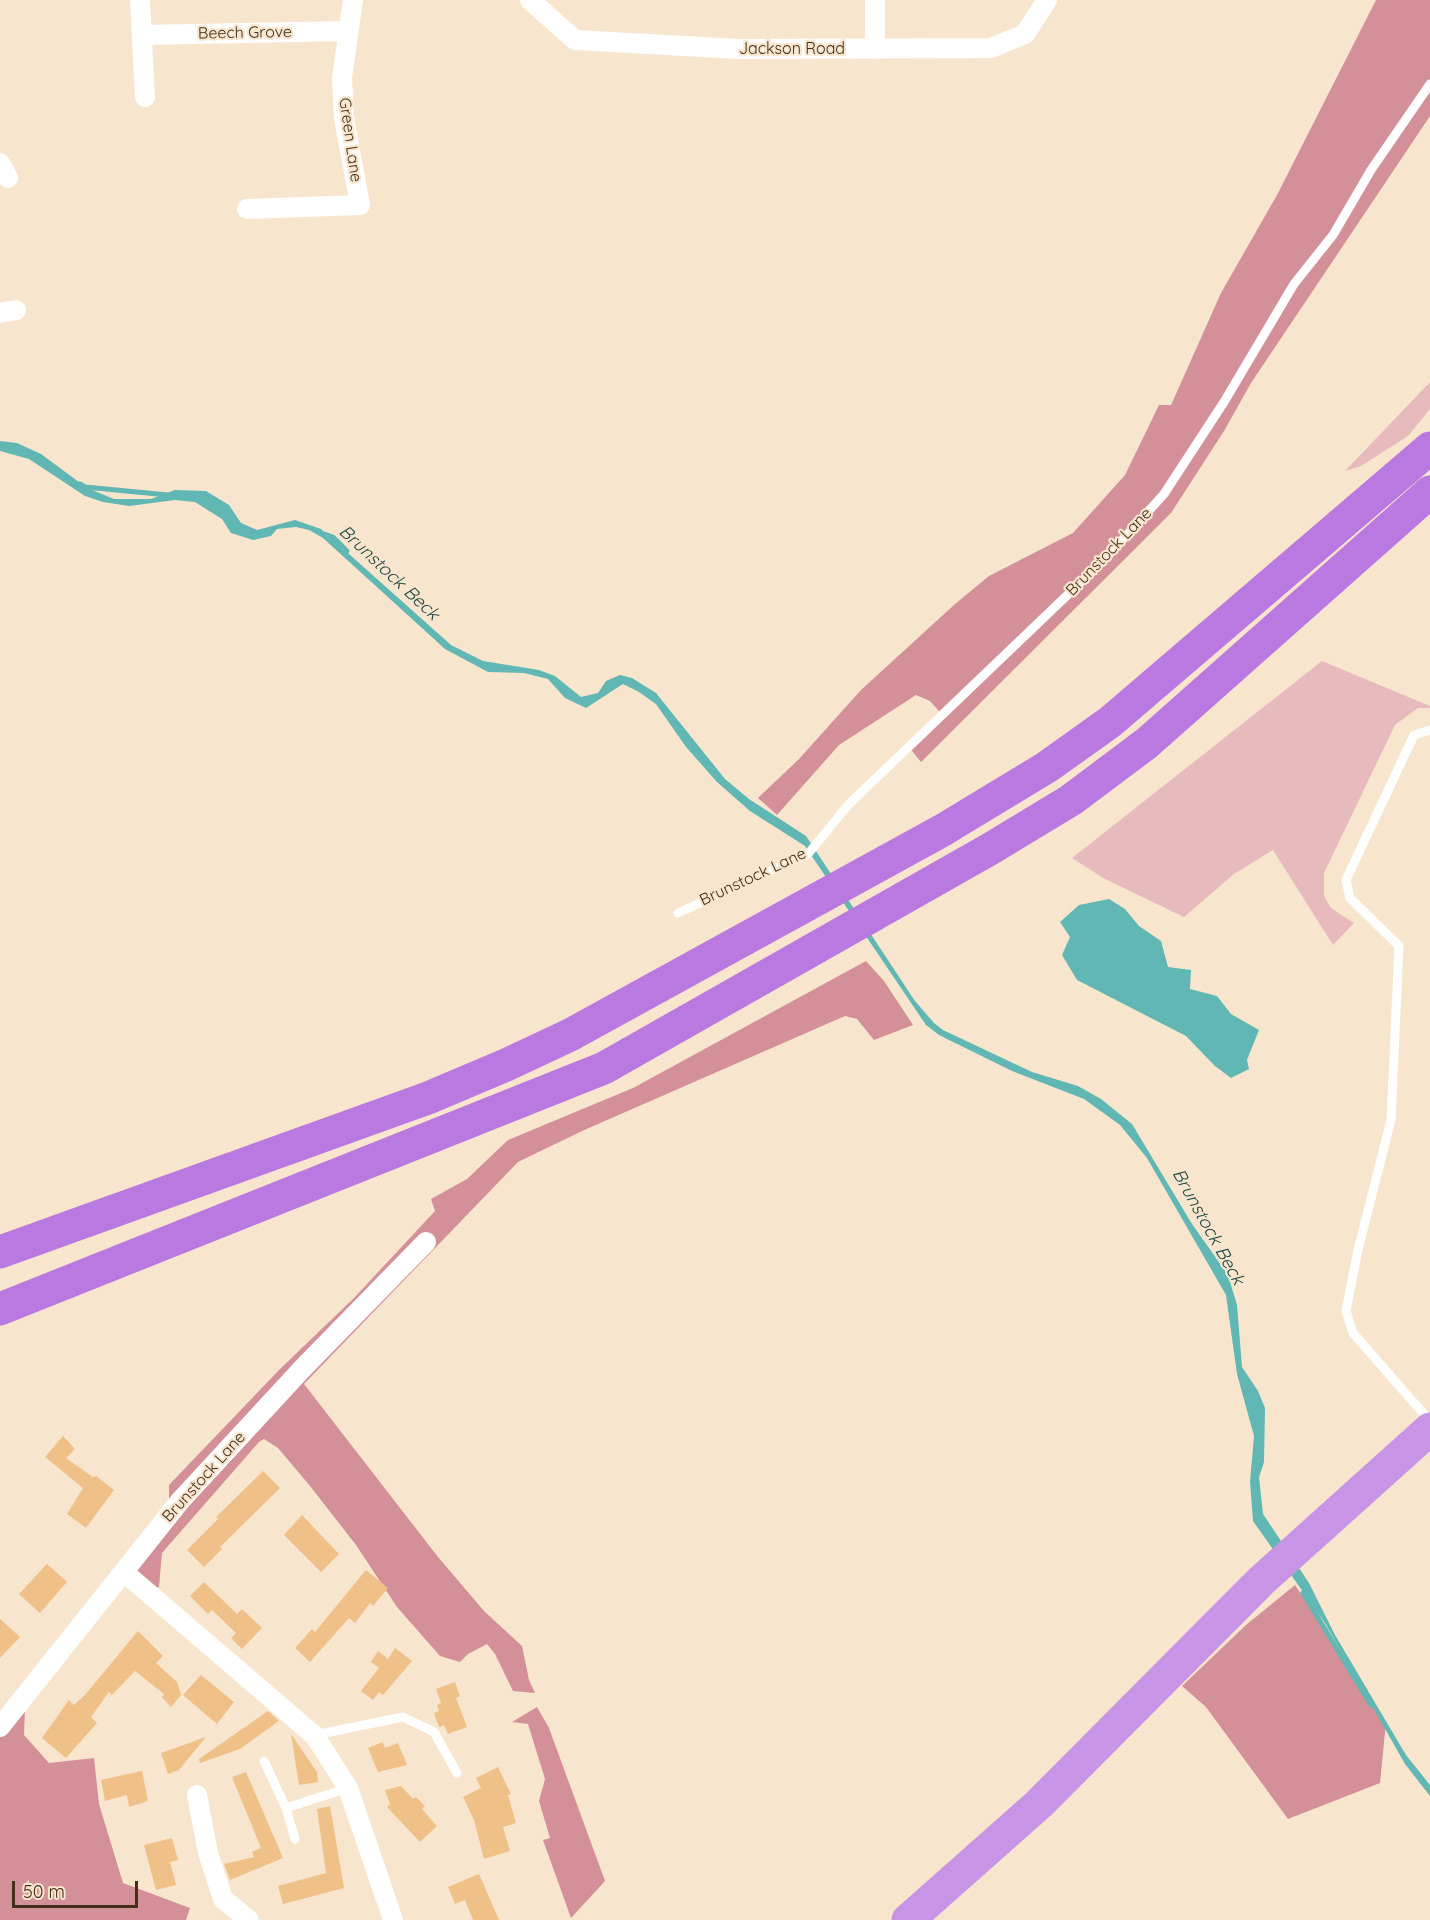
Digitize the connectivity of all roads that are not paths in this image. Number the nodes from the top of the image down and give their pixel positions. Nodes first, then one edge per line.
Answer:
1 (140, 0) edge
2 (353, 0) edge
3 (530, 0) edge
4 (875, 0) edge
5 (1047, 0) edge
6 (348, 31) junction
7 (142, 35) junction
8 (875, 49) junction
9 (1430, 84) edge
10 (145, 97) dead end
11 (247, 208) dead end
12 (1430, 448) edge
13 (1430, 492) edge
14 (1430, 730) edge
15 (678, 913) dead end
16 (426, 1242) dead end
17 (0, 1252) edge
18 (0, 1309) edge
19 (1430, 1421) edge
20 (1430, 1429) edge
21 (125, 1573) junction
22 (0, 1727) edge
23 (315, 1736) junction
24 (264, 1761) dead end
25 (457, 1773) dead end
26 (348, 1788) junction
27 (197, 1795) dead end
28 (286, 1808) junction
29 (295, 1839) dead end
30 (249, 1920) edge
31 (393, 1920) edge
32 (908, 1920) edge

1 - 7 street
2 - 6 street, Green Lane
3 - 8 street, Jackson Road
4 - 8 street
5 - 8 street, Jackson Road
6 - 7 street, Beech Grove
6 - 11 street, Green Lane
7 - 10 street
9 - 15 lane, Brunstock Lane
12 - 17 highway
13 - 18 highway
14 - 19 lane
16 - 21 street, Brunstock Lane
20 - 32 highway
21 - 22 street, Brunstock Lane
21 - 23 street
23 - 25 lane
23 - 26 street
24 - 28 lane
26 - 28 lane
26 - 31 street
27 - 30 street
28 - 29 lane

